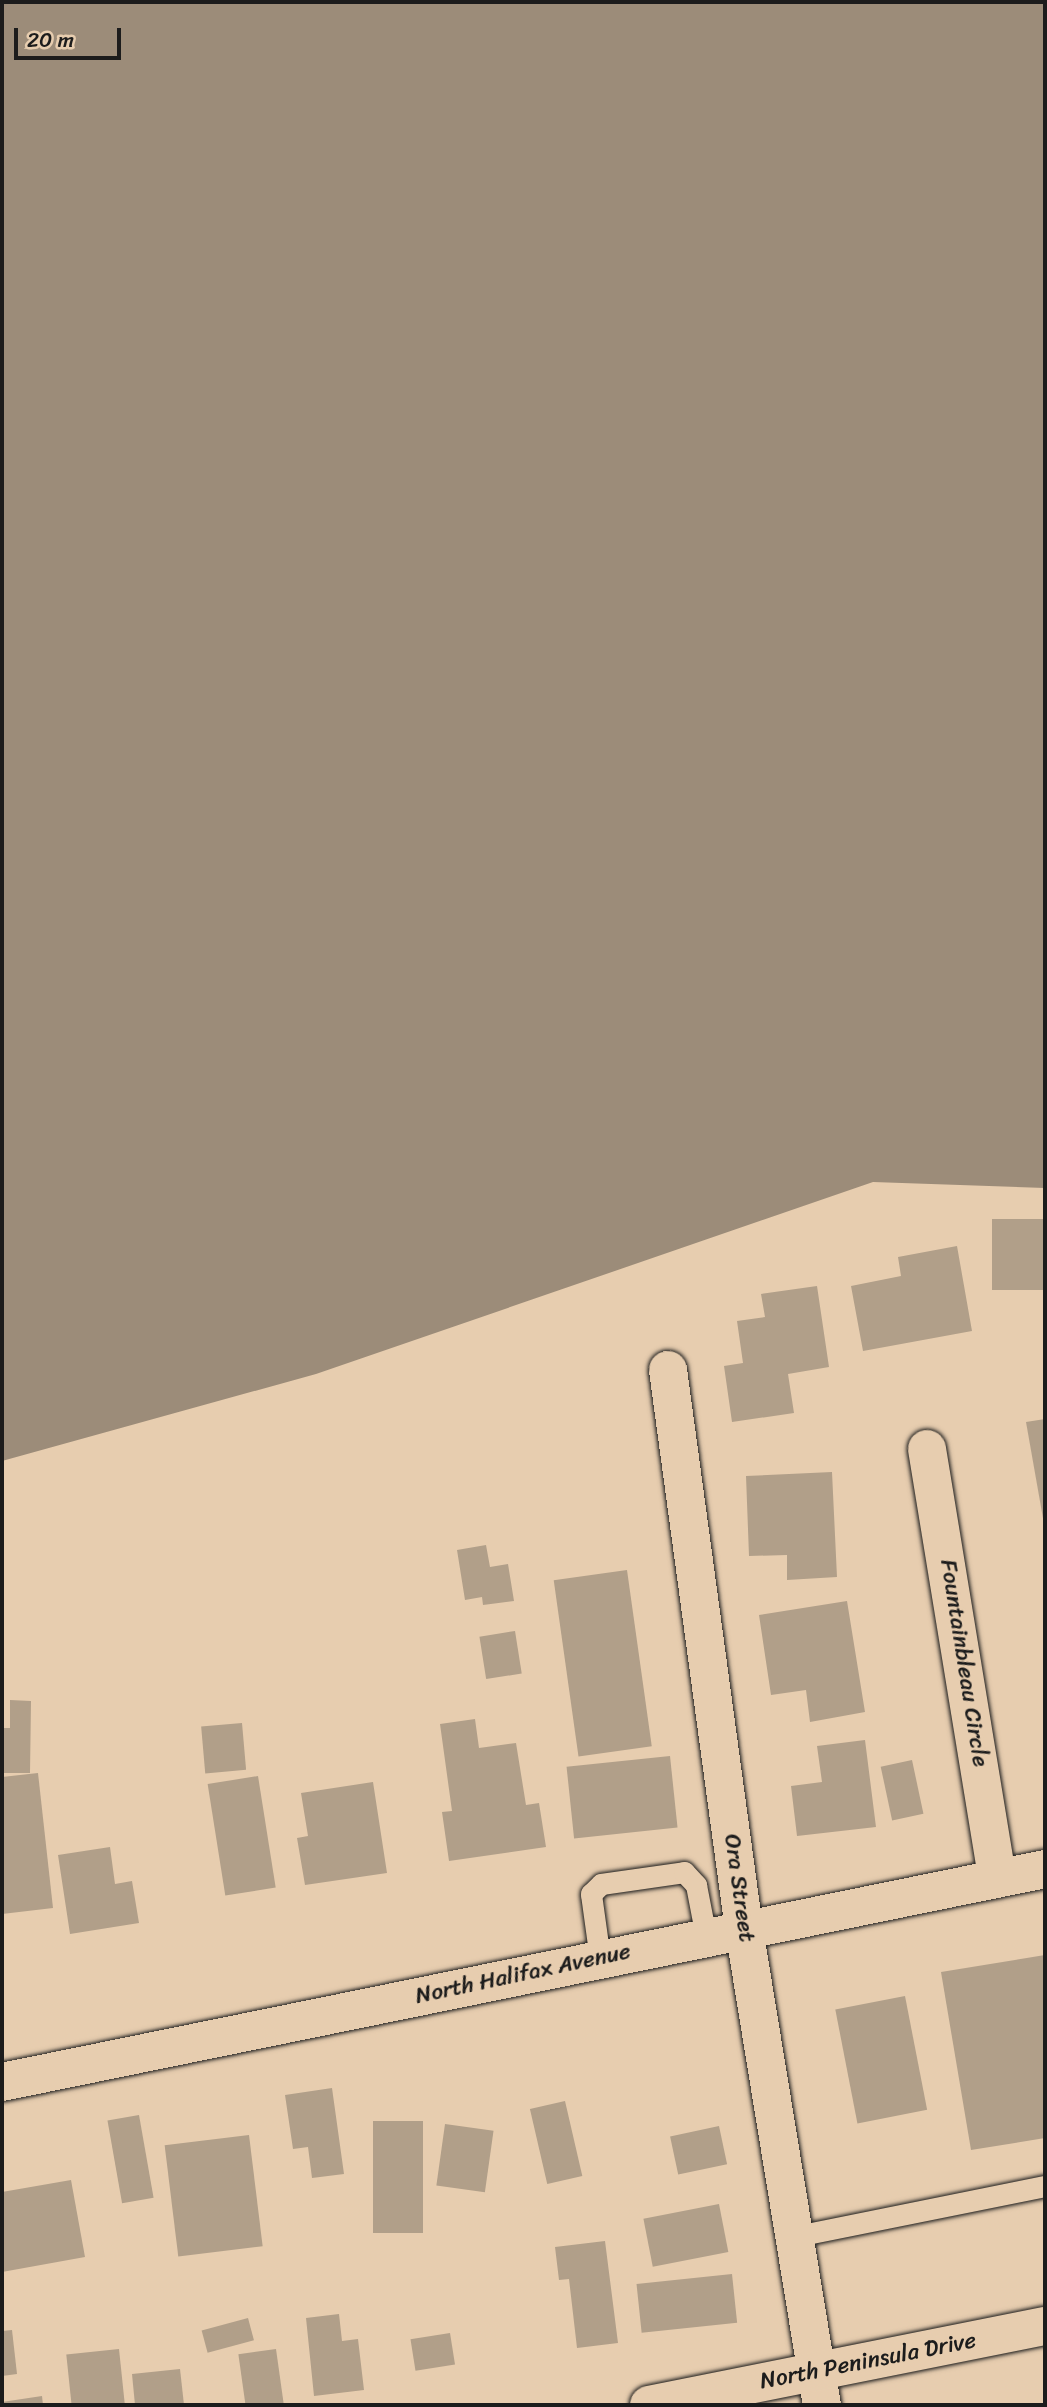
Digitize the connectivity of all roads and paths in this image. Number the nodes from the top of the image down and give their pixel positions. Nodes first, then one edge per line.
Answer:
1 (668, 1370) dead end
2 (927, 1449) dead end
3 (1045, 1869) edge
4 (997, 1878) junction
5 (744, 1929) junction
6 (706, 1937) junction
7 (600, 1959) junction
8 (2, 2082) edge
9 (1045, 2186) edge
10 (797, 2236) junction
11 (1045, 2326) edge
12 (820, 2388) edge
13 (649, 2405) edge

1 - 5 street, Ora Street
2 - 4 street, Fountainbleau Circle
3 - 4 street, North Halifax Avenue
4 - 5 street, North Halifax Avenue
5 - 6 street, North Halifax Avenue
5 - 10 street, Ora Street
6 - 7 street, North Halifax Avenue
6 - 7 lane
7 - 8 street, North Halifax Avenue
9 - 10 lane
10 - 12 street, Ora Street
11 - 12 street, North Peninsula Drive
12 - 13 street, North Peninsula Drive

